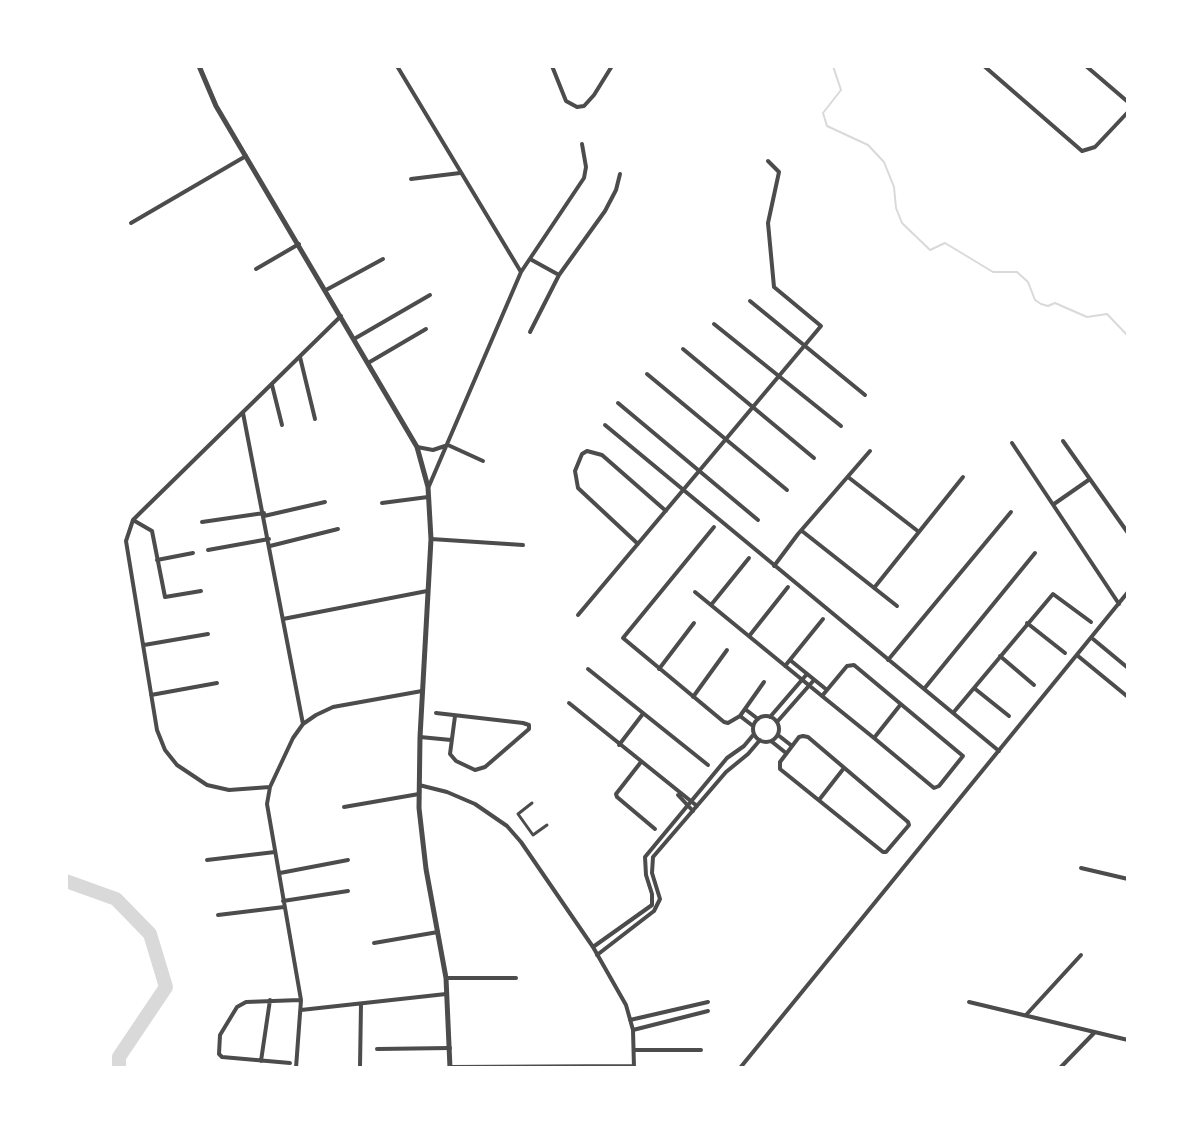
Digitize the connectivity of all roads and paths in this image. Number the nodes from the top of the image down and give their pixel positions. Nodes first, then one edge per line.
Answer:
1 (199, 66) edge
2 (397, 66) edge
3 (552, 66) edge
4 (612, 66) edge
5 (984, 66) edge
6 (1086, 66) edge
7 (1102, 66) edge
8 (1095, 74) junction
9 (1128, 102) edge
10 (1128, 112) edge
11 (582, 144) dead end
12 (246, 156) junction
13 (768, 161) dead end
14 (460, 173) junction
15 (620, 174) dead end
16 (411, 179) dead end
17 (131, 223) dead end
18 (299, 244) junction
19 (383, 259) dead end
20 (529, 259) junction
21 (256, 269) dead end
22 (521, 272) junction
23 (559, 275) junction
24 (326, 290) junction
25 (430, 295) dead end
26 (750, 301) dead end
27 (341, 316) junction
28 (714, 324) dead end
29 (426, 329) dead end
30 (530, 332) dead end
31 (354, 339) junction
32 (804, 345) junction
33 (683, 349) dead end
34 (300, 357) junction
35 (368, 363) junction
36 (647, 374) dead end
37 (779, 376) junction
38 (272, 384) junction
39 (865, 395) dead end
40 (618, 403) dead end
41 (753, 407) junction
42 (243, 413) junction
43 (315, 419) dead end
44 (282, 425) dead end
45 (605, 425) dead end
46 (841, 426) dead end
47 (725, 439) junction
48 (1063, 441) dead end
49 (1012, 443) dead end
50 (448, 445) junction
51 (417, 447) junction
52 (870, 451) dead end
53 (814, 458) dead end
54 (483, 461) dead end
55 (699, 472) junction
56 (848, 477) junction
57 (963, 477) dead end
58 (1090, 479) junction
59 (428, 487) junction
60 (787, 490) dead end
61 (683, 491) junction
62 (430, 497) junction
63 (325, 502) dead end
64 (382, 503) dead end
65 (1054, 504) junction
66 (666, 511) junction
67 (1011, 512) dead end
68 (264, 514) junction
69 (133, 520) junction
70 (758, 520) dead end
71 (202, 522) dead end
72 (714, 527) dead end
73 (338, 529) dead end
74 (802, 531) junction
75 (919, 532) junction
76 (1128, 533) edge
77 (269, 539) junction
78 (431, 539) junction
79 (638, 544) junction
80 (523, 545) dead end
81 (270, 546) junction
82 (208, 550) dead end
83 (193, 553) dead end
84 (1035, 553) dead end
85 (749, 558) dead end
86 (157, 560) junction
87 (774, 566) junction
88 (788, 587) dead end
89 (874, 588) junction
90 (201, 591) dead end
91 (427, 591) junction
92 (695, 592) dead end
93 (1128, 592) edge
94 (1119, 604) junction
95 (711, 605) junction
96 (897, 606) dead end
97 (578, 615) dead end
98 (283, 619) junction
99 (823, 619) dead end
100 (1091, 622) dead end
101 (694, 623) dead end
102 (1027, 623) junction
103 (208, 634) dead end
104 (749, 636) junction
105 (1093, 638) junction
106 (143, 645) junction
107 (727, 650) dead end
108 (1065, 653) dead end
109 (1000, 656) junction
110 (1078, 656) junction
111 (790, 660) junction
112 (888, 660) junction
113 (785, 666) junction
114 (1128, 668) edge
115 (588, 669) dead end
116 (659, 669) junction
117 (807, 674) junction
118 (802, 680) junction
119 (814, 680) junction
120 (764, 682) dead end
121 (217, 683) dead end
122 (1034, 685) dead end
123 (809, 686) junction
124 (974, 688) junction
125 (924, 689) junction
126 (827, 690) junction
127 (422, 691) junction
128 (151, 695) junction
129 (822, 696) junction
130 (693, 697) junction
131 (1128, 697) edge
132 (569, 703) dead end
133 (901, 704) junction
134 (745, 709) junction
135 (436, 713) dead end
136 (953, 713) junction
137 (643, 714) junction
138 (455, 716) junction
139 (740, 716) junction
140 (1009, 716) dead end
141 (770, 717) junction
142 (758, 719) junction
143 (777, 722) junction
144 (303, 724) junction
145 (753, 726) junction
146 (754, 734) junction
147 (778, 734) junction
148 (420, 737) junction
149 (874, 738) junction
150 (451, 740) junction
151 (760, 740) junction
152 (771, 741) junction
153 (619, 745) junction
154 (792, 746) junction
155 (999, 751) junction
156 (786, 753) junction
157 (641, 762) junction
158 (708, 765) dead end
159 (844, 768) junction
160 (419, 785) junction
161 (270, 787) junction
162 (677, 792) junction
163 (419, 794) junction
164 (690, 799) junction
165 (819, 800) junction
166 (532, 803) dead end
167 (686, 804) junction
168 (697, 806) junction
169 (344, 807) dead end
170 (693, 811) junction
171 (547, 825) dead end
172 (655, 829) dead end
173 (275, 852) junction
174 (207, 860) dead end
175 (348, 860) dead end
176 (1081, 868) dead end
177 (279, 873) junction
178 (1128, 879) edge
179 (348, 891) dead end
180 (284, 904) junction
181 (218, 915) dead end
182 (438, 932) junction
183 (612, 934) junction
184 (616, 942) junction
185 (374, 943) dead end
186 (593, 947) junction
187 (597, 955) junction
188 (1081, 955) dead end
189 (446, 978) junction
190 (516, 978) dead end
191 (447, 994) junction
192 (270, 1000) junction
193 (301, 1000) junction
194 (708, 1002) dead end
195 (969, 1002) dead end
196 (361, 1004) junction
197 (301, 1010) junction
198 (708, 1011) dead end
199 (1026, 1015) junction
200 (630, 1020) junction
201 (633, 1030) junction
202 (1095, 1032) junction
203 (1128, 1040) edge
204 (450, 1048) junction
205 (377, 1049) dead end
206 (634, 1050) junction
207 (701, 1050) dead end
208 (261, 1061) junction
209 (290, 1063) dead end
210 (360, 1067) edge
211 (571, 1067) edge
212 (634, 1067) edge
213 (296, 1068) edge
214 (450, 1068) edge
215 (512, 1068) edge
216 (740, 1068) edge
217 (1060, 1068) edge

1 - 12 street
2 - 14 street
3 - 4 street
5 - 10 street
6 - 8 street
7 - 8 street
8 - 9 street
11 - 20 street
12 - 17 street
12 - 18 street
13 - 32 street
14 - 16 street
14 - 22 street
15 - 23 street
18 - 21 street
18 - 24 street
19 - 24 street
20 - 22 street
20 - 23 street
22 - 50 street
23 - 30 street
24 - 27 street
25 - 31 street
26 - 32 street
27 - 31 street
27 - 34 street
28 - 37 street
29 - 35 street
31 - 35 street
32 - 37 street
32 - 39 street
33 - 41 street
34 - 38 street
34 - 43 street
35 - 51 street
36 - 47 street
37 - 41 street
37 - 46 street
38 - 42 street
38 - 44 street
40 - 55 street
41 - 47 street
41 - 53 street
42 - 68 street
42 - 69 street
45 - 61 street
47 - 55 street
47 - 60 street
48 - 58 street
49 - 65 street
50 - 51 street
50 - 54 street
50 - 59 street
51 - 59 street
52 - 56 street
55 - 61 street
55 - 70 street
56 - 74 street
56 - 75 street
57 - 75 street
58 - 65 street
58 - 76 street
59 - 62 street
61 - 66 street
61 - 87 street
62 - 64 street
62 - 78 street
63 - 68 street
65 - 94 street
66 - 79 street
66 - 79 street
67 - 112 street
68 - 71 street
68 - 77 street
69 - 86 street
69 - 106 street
72 - 116 street
73 - 81 street
74 - 87 street
74 - 89 street
75 - 89 street
77 - 81 street
77 - 82 street
78 - 80 street
78 - 91 street
79 - 97 street
81 - 98 street
83 - 86 street
84 - 125 street
85 - 95 street
86 - 90 street
87 - 112 street
88 - 104 street
89 - 96 street
91 - 98 street
91 - 127 street
92 - 95 street
93 - 94 street
94 - 105 street
95 - 104 street
98 - 144 street
99 - 111 street
100 - 102 street
101 - 116 street
102 - 108 street
102 - 109 street
103 - 106 street
104 - 113 street
105 - 110 street
105 - 114 street
106 - 128 street
107 - 130 street
109 - 122 street
109 - 124 street
110 - 131 street
110 - 155 street
111 - 113 street
111 - 117 street
112 - 125 street
113 - 118 street
115 - 137 street
116 - 130 street
117 - 118 street
117 - 119 street
118 - 123 street
118 - 141 street
119 - 123 street
119 - 126 street
120 - 134 street
121 - 128 street
123 - 129 street
123 - 143 street
124 - 136 street
124 - 140 street
125 - 136 street
126 - 129 street
126 - 133 street
127 - 144 street
127 - 148 street
128 - 161 street
129 - 149 street
130 - 139 street
132 - 153 street
133 - 149 street
133 - 149 street
134 - 139 street
134 - 142 street
135 - 138 street
136 - 155 street
137 - 153 street
137 - 158 street
138 - 150 street
138 - 150 street
139 - 145 street
141 - 142 street
141 - 143 street
142 - 145 street
143 - 147 street
144 - 161 street
145 - 146 street
146 - 151 street
146 - 164 street
147 - 152 street
147 - 154 street
148 - 150 street
148 - 160 street
151 - 152 street
151 - 168 street
152 - 156 street
153 - 157 street
154 - 156 street
154 - 159 street
155 - 216 street
156 - 165 street
157 - 162 street
157 - 172 street
159 - 165 street
159 - 165 street
160 - 163 street
160 - 186 street
161 - 173 street
162 - 164 street
162 - 167 street
163 - 169 street
163 - 182 street
164 - 167 street
164 - 168 street
166 - 171 street
167 - 170 street
167 - 183 street
168 - 170 street
170 - 184 street
173 - 174 street
173 - 177 street
175 - 177 street
176 - 178 street
177 - 180 street
179 - 180 street
180 - 181 street
180 - 193 street
182 - 185 street
182 - 189 street
183 - 184 street
183 - 186 street
184 - 187 street
186 - 187 street
187 - 200 street
188 - 199 street
189 - 190 street
189 - 191 street
191 - 196 street
191 - 204 street
192 - 193 street
192 - 208 street
192 - 208 street
193 - 197 street
194 - 200 street
195 - 199 street
196 - 197 street
196 - 210 street
197 - 213 street
198 - 201 street
199 - 202 street
200 - 201 street
201 - 206 street
202 - 203 street
202 - 217 street
204 - 205 street
204 - 214 street
206 - 207 street
206 - 212 street
208 - 209 street
211 - 212 street
211 - 215 street
214 - 215 street

